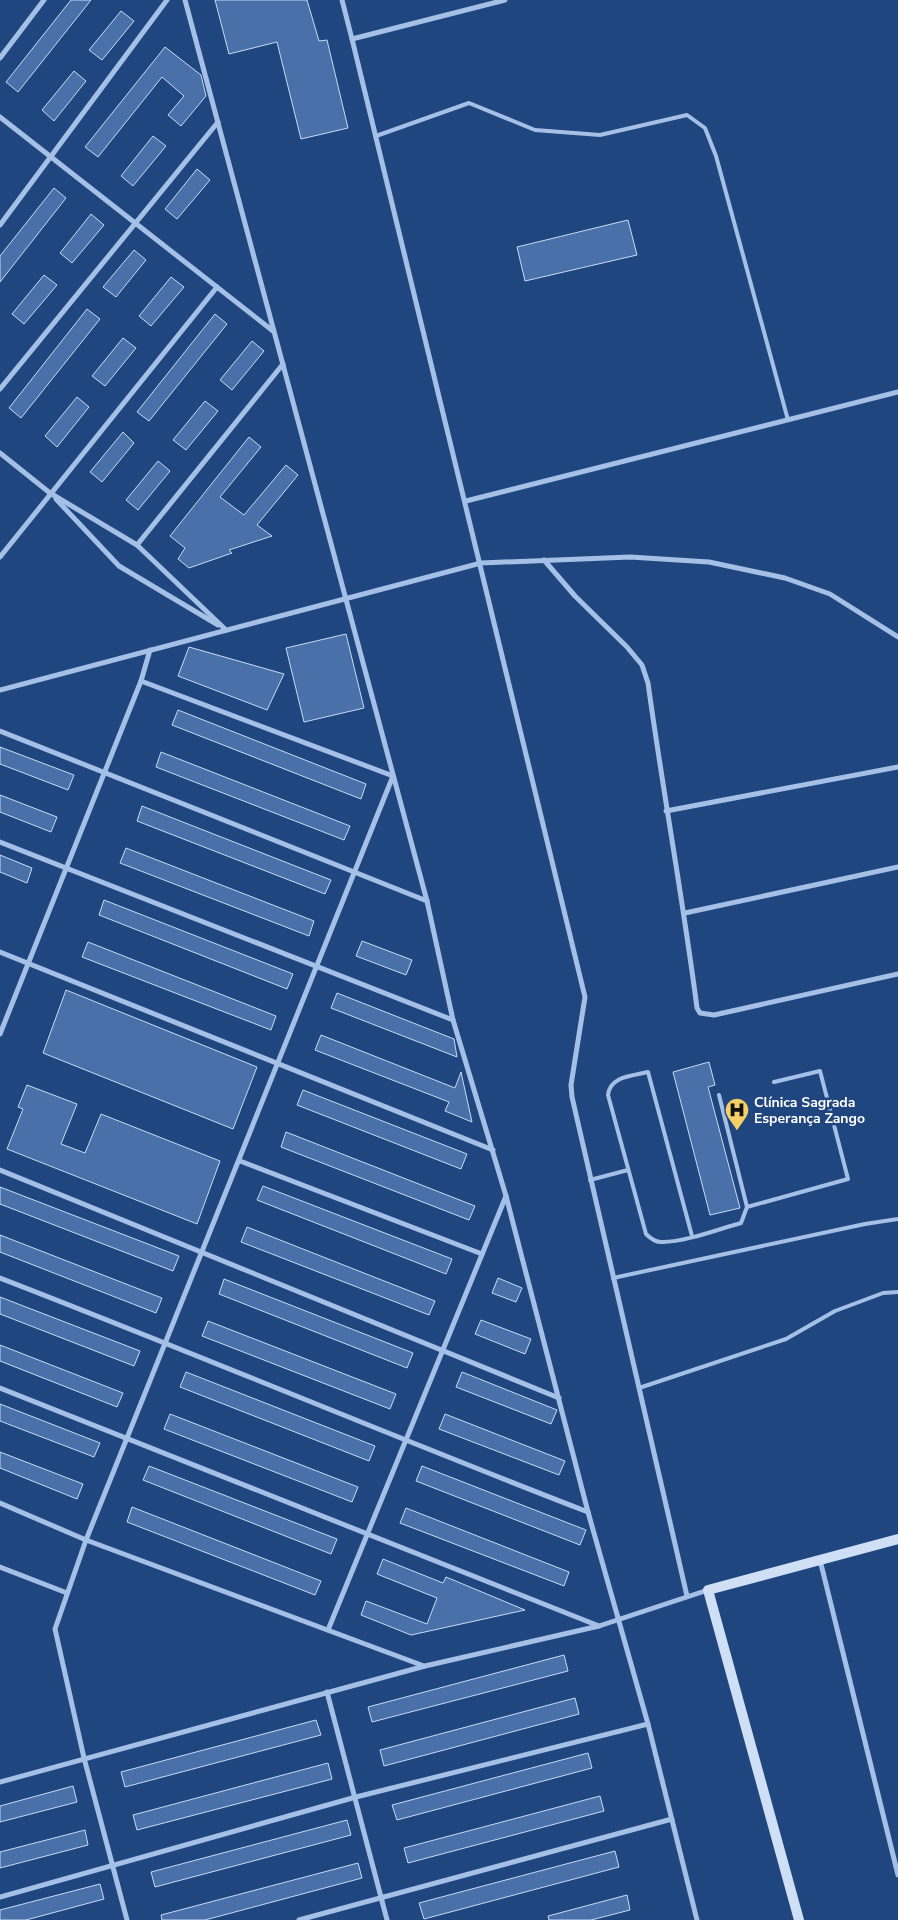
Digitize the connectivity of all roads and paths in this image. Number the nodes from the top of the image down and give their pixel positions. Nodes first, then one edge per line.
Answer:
1 (44, 0) edge
2 (167, 0) edge
3 (185, 0) edge
4 (342, 0) edge
5 (504, 0) edge
6 (352, 39) junction
7 (0, 58) edge
8 (0, 117) edge
9 (218, 122) junction
10 (376, 136) junction
11 (51, 156) junction
12 (136, 223) junction
13 (0, 225) edge
14 (217, 287) junction
15 (274, 331) junction
16 (283, 364) junction
17 (0, 389) edge
18 (898, 392) edge
19 (788, 420) junction
20 (0, 453) edge
21 (50, 493) junction
22 (466, 501) junction
23 (137, 545) junction
24 (0, 557) edge
25 (544, 560) junction
26 (480, 563) junction
27 (346, 598) junction
28 (226, 630) junction
29 (898, 637) edge
30 (150, 650) junction
31 (141, 681) junction
32 (0, 690) edge
33 (0, 731) edge
34 (898, 767) edge
35 (104, 773) junction
36 (393, 776) junction
37 (666, 812) junction
38 (0, 842) edge
39 (898, 867) edge
40 (66, 868) junction
41 (354, 872) junction
42 (427, 901) junction
43 (685, 913) junction
44 (0, 952) edge
45 (28, 963) junction
46 (317, 967) junction
47 (898, 974) edge
48 (453, 1020) junction
49 (0, 1034) edge
50 (276, 1062) junction
51 (774, 1082) dead end
52 (718, 1095) dead end
53 (493, 1150) junction
54 (240, 1161) junction
55 (0, 1170) edge
56 (628, 1170) junction
57 (590, 1180) junction
58 (506, 1196) junction
59 (747, 1207) junction
60 (898, 1219) edge
61 (692, 1236) junction
62 (203, 1251) junction
63 (482, 1254) junction
64 (0, 1278) edge
65 (613, 1278) junction
66 (898, 1292) edge
67 (165, 1342) junction
68 (443, 1350) junction
69 (0, 1388) edge
70 (638, 1388) junction
71 (559, 1398) junction
72 (126, 1438) junction
73 (405, 1442) junction
74 (0, 1503) edge
75 (588, 1512) junction
76 (367, 1534) junction
77 (898, 1539) edge
78 (86, 1540) junction
79 (820, 1560) junction
80 (0, 1567) edge
81 (708, 1590) junction
82 (67, 1593) junction
83 (687, 1596) junction
84 (618, 1618) junction
85 (599, 1626) junction
86 (328, 1630) junction
87 (425, 1666) junction
88 (327, 1692) junction
89 (648, 1724) junction
90 (84, 1758) junction
91 (0, 1782) edge
92 (356, 1797) junction
93 (672, 1819) junction
94 (113, 1865) junction
95 (898, 1875) edge
96 (0, 1897) edge
97 (382, 1898) junction
98 (696, 1919) edge
99 (127, 1920) edge
100 (299, 1920) edge
101 (387, 1920) edge
102 (690, 1920) edge
103 (799, 1920) edge

1 - 7 street
2 - 11 street
3 - 9 street
4 - 6 street
5 - 6 street
6 - 10 street
8 - 11 street
9 - 12 street
9 - 15 street
10 - 19 lane
10 - 22 street
11 - 12 street
11 - 13 street
12 - 14 street
12 - 17 street
14 - 15 street
14 - 21 street
15 - 16 street
16 - 23 street
16 - 27 street
18 - 19 street
19 - 22 street
20 - 21 street
21 - 23 street
21 - 24 street
21 - 28 street
22 - 26 street
23 - 28 street
25 - 26 street
25 - 29 street
25 - 37 street
26 - 27 street
26 - 57 street
27 - 28 street
27 - 36 street
28 - 30 street
30 - 31 street
30 - 32 street
31 - 35 street
31 - 36 street
33 - 35 street
34 - 37 street
35 - 40 street
35 - 41 street
36 - 41 street
36 - 42 street
37 - 43 street
38 - 40 street
39 - 43 street
40 - 45 street
40 - 46 street
41 - 42 street
41 - 46 street
42 - 48 street
43 - 47 street
44 - 45 street
45 - 49 street
45 - 50 street
46 - 48 street
46 - 50 street
48 - 53 street
50 - 53 street
50 - 54 street
51 - 59 lane
52 - 59 lane
53 - 58 street
54 - 62 street
54 - 63 street
55 - 62 street
56 - 57 lane
56 - 61 lane
56 - 61 lane
57 - 65 street
58 - 63 street
58 - 71 street
59 - 61 lane
60 - 65 lane
62 - 67 street
62 - 68 street
63 - 68 street
64 - 67 street
65 - 70 street
66 - 70 lane
67 - 72 street
67 - 73 street
68 - 71 street
68 - 73 street
69 - 72 street
70 - 83 street
71 - 75 street
72 - 76 street
72 - 78 street
73 - 75 street
73 - 76 street
74 - 78 street
75 - 84 street
76 - 85 street
76 - 86 street
77 - 79 street
78 - 82 street
78 - 86 street
79 - 81 street
79 - 95 street
80 - 82 street
81 - 83 street
81 - 103 street
82 - 90 street
83 - 84 street
84 - 85 street
84 - 89 street
85 - 87 street
86 - 87 street
87 - 88 street
88 - 90 street
88 - 92 street
89 - 92 street
89 - 93 street
90 - 91 street
90 - 94 street
92 - 94 street
92 - 97 street
93 - 97 street
93 - 98 street
94 - 96 street
94 - 99 street
97 - 100 street
97 - 101 street
98 - 102 street

